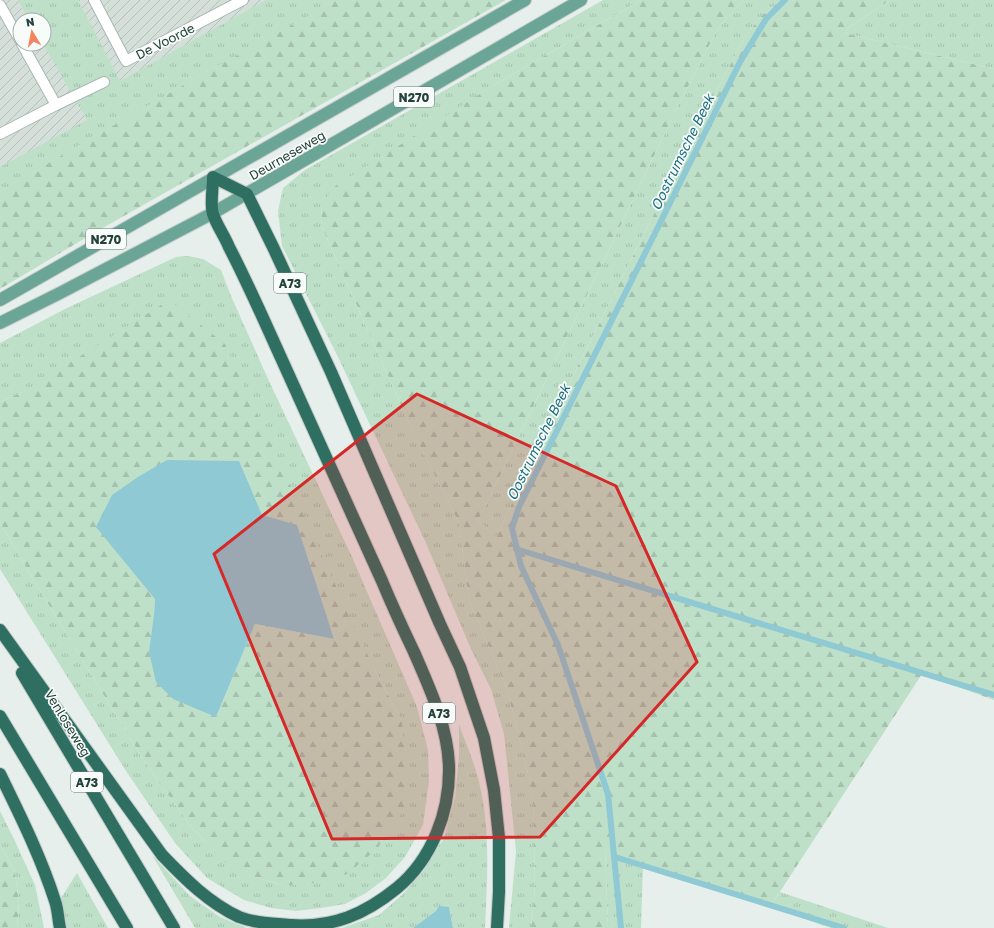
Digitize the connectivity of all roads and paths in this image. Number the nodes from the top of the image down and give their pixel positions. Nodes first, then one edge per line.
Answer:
1 (94, 0) edge
2 (243, 0) edge
3 (525, 0) edge
4 (581, 0) edge
5 (0, 5) edge
6 (12, 26) edge
7 (26, 52) edge
8 (104, 82) dead end
9 (56, 105) junction
10 (0, 134) edge
11 (213, 178) junction
12 (247, 194) junction
13 (213, 213) junction
14 (0, 300) edge
15 (0, 323) edge
16 (0, 630) edge
17 (0, 635) edge
18 (0, 716) edge
19 (0, 774) edge
20 (60, 928) edge
21 (127, 928) edge
22 (174, 928) edge
23 (497, 928) edge

1 - 2 lane, De Voorde
3 - 11 main road, Deurneseweg / N270
4 - 12 main road, Deurneseweg / N270
5 - 6 lane
7 - 9 lane
8 - 9 lane
9 - 10 lane
11 - 12 highway
11 - 13 highway
11 - 14 main road, Deurneseweg / N270
12 - 13 main road, Deurneseweg / N270
12 - 23 highway, A73
13 - 15 main road, Deurneseweg / N270
13 - 16 highway, A73
17 - 22 highway, Venloseweg / A73
18 - 21 highway
19 - 20 highway

